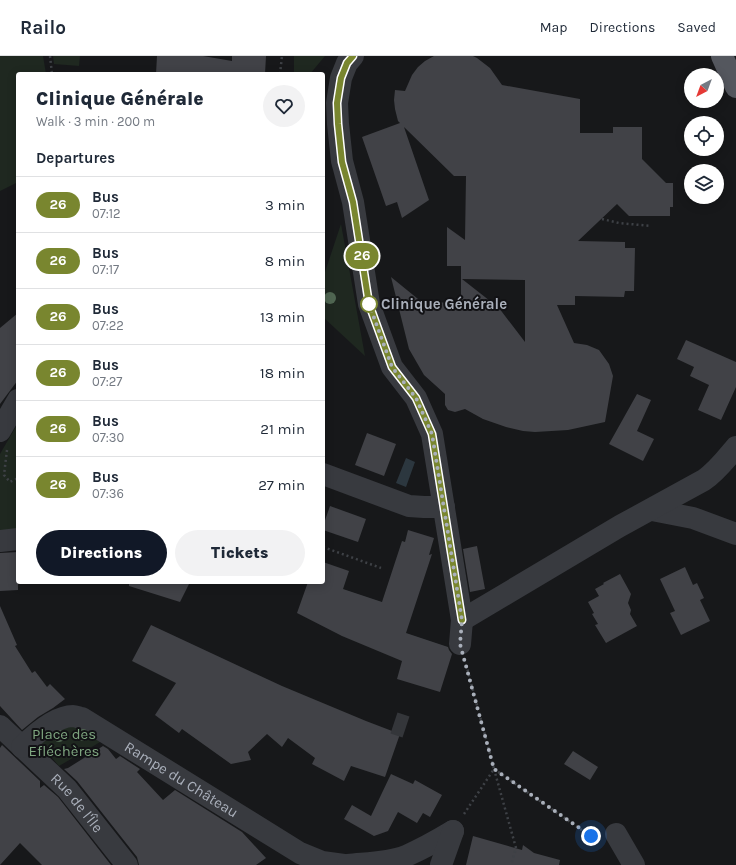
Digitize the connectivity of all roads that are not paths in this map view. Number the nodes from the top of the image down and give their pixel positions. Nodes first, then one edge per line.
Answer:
1 (353, 56) edge
2 (722, 56) edge
3 (736, 87) edge
4 (330, 114) edge
5 (16, 405) edge
6 (4, 437) edge
7 (736, 447) edge
8 (325, 475) edge
9 (444, 507) junction
10 (652, 510) junction
11 (736, 534) edge
12 (16, 539) edge
13 (0, 541) edge
14 (462, 620) junction
15 (460, 644) road end
16 (2, 728) edge
17 (22, 747) junction
18 (606, 837) road end
19 (127, 865) edge
20 (344, 865) edge
21 (348, 865) edge
22 (441, 865) edge
23 (634, 865) edge

1 - 4 street
2 - 3 main road
4 - 9 street
5 - 6 street
7 - 10 street
8 - 9 street
9 - 14 street
10 - 11 street
10 - 14 street
12 - 13 street
14 - 15 street
16 - 17 street, Rue de l'Île
17 - 19 street, Rue de l'Île
17 - 20 street, Rampe du Château
18 - 23 street
21 - 22 street

